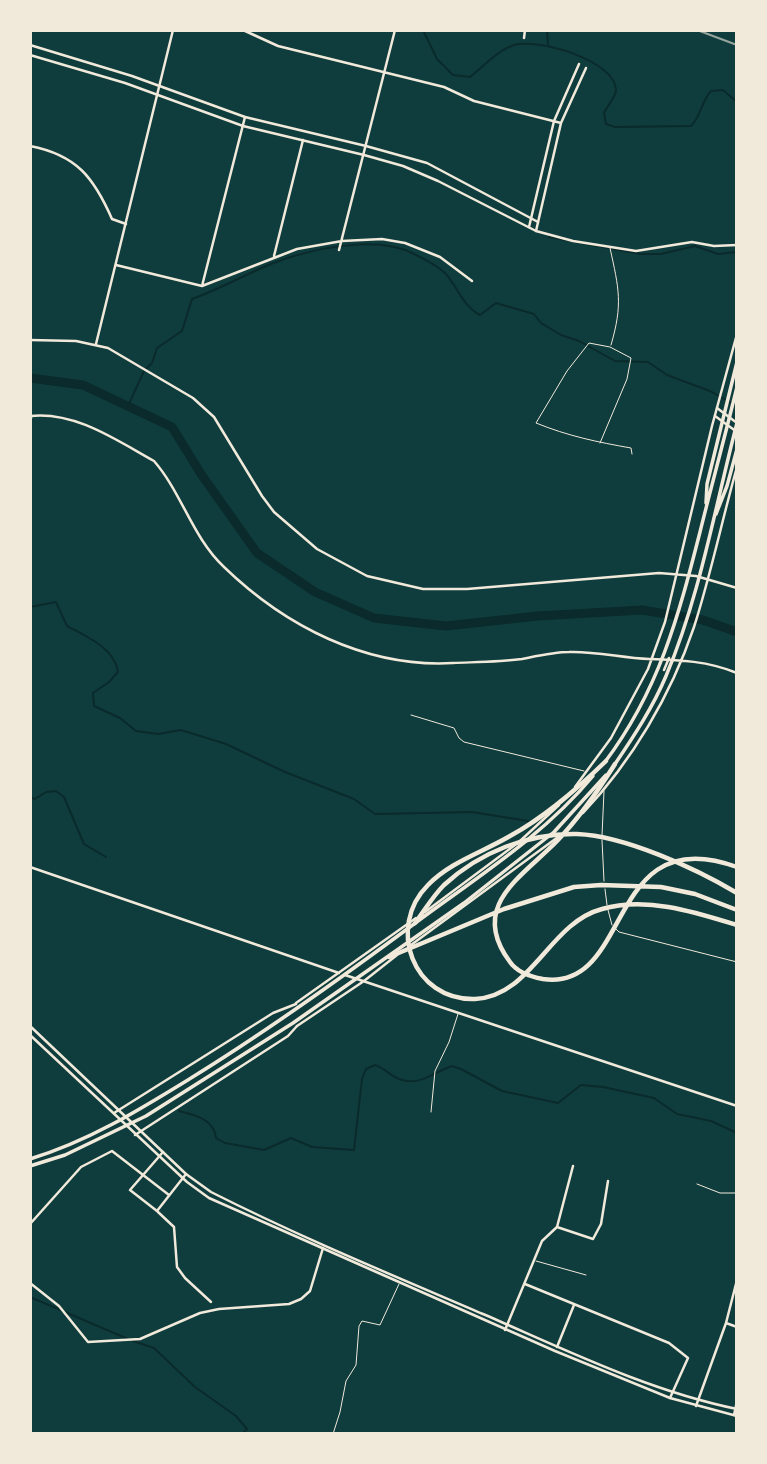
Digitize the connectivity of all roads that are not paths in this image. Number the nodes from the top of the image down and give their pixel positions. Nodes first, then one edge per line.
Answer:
1 (173, 30) edge
2 (243, 30) edge
3 (395, 30) edge
4 (525, 30) edge
5 (524, 38) dead end
6 (30, 45) edge
7 (30, 55) edge
8 (579, 64) dead end
9 (586, 68) dead end
10 (383, 72) junction
11 (160, 86) junction
12 (157, 94) junction
13 (245, 117) junction
14 (554, 121) junction
15 (561, 123) junction
16 (243, 126) junction
17 (303, 140) junction
18 (30, 146) edge
19 (366, 146) junction
20 (364, 155) junction
21 (531, 218) junction
22 (538, 222) junction
23 (126, 224) junction
24 (528, 227) junction
25 (536, 231) junction
26 (342, 241) junction
27 (737, 245) edge
28 (610, 247) junction
29 (339, 250) dead end
30 (274, 256) junction
31 (116, 265) junction
32 (472, 281) dead end
33 (202, 286) junction
34 (737, 334) edge
35 (30, 340) edge
36 (96, 344) junction
37 (610, 347) junction
38 (737, 362) edge
39 (737, 387) edge
40 (717, 408) junction
41 (31, 416) edge
42 (715, 416) junction
43 (737, 423) edge
44 (30, 425) edge
45 (737, 432) edge
46 (600, 443) junction
47 (737, 449) edge
48 (632, 454) dead end
49 (737, 467) edge
50 (705, 514) junction
51 (710, 529) junction
52 (737, 588) edge
53 (669, 658) junction
54 (664, 670) dead end
55 (737, 673) edge
56 (411, 715) dead end
57 (606, 761) junction
58 (615, 764) junction
59 (586, 772) junction
60 (605, 789) junction
61 (30, 867) edge
62 (737, 867) edge
63 (737, 893) edge
64 (737, 910) edge
65 (415, 923) junction
66 (737, 925) edge
67 (389, 957) junction
68 (737, 961) edge
69 (341, 973) junction
70 (364, 981) junction
71 (296, 1004) junction
72 (287, 1009) dead end
73 (459, 1012) junction
74 (30, 1026) edge
75 (30, 1035) edge
76 (737, 1106) edge
77 (119, 1110) junction
78 (431, 1112) dead end
79 (114, 1113) junction
80 (141, 1130) junction
81 (135, 1135) junction
82 (163, 1152) junction
83 (159, 1156) junction
84 (30, 1158) edge
85 (30, 1166) edge
86 (573, 1166) dead end
87 (186, 1174) junction
88 (143, 1175) junction
89 (183, 1178) junction
90 (608, 1181) dead end
91 (697, 1184) dead end
92 (737, 1193) edge
93 (169, 1195) junction
94 (157, 1212) junction
95 (30, 1224) edge
96 (557, 1227) junction
97 (323, 1247) junction
98 (534, 1260) junction
99 (586, 1275) dead end
100 (401, 1279) junction
101 (737, 1280) edge
102 (30, 1283) edge
103 (400, 1283) junction
104 (525, 1284) junction
105 (211, 1302) dead end
106 (574, 1305) junction
107 (726, 1323) junction
108 (509, 1325) junction
109 (737, 1327) edge
110 (505, 1330) junction
111 (558, 1346) junction
112 (555, 1351) junction
113 (673, 1393) junction
114 (670, 1398) junction
115 (698, 1401) junction
116 (737, 1401) edge
117 (696, 1406) junction
118 (736, 1409) edge
119 (736, 1416) edge
120 (332, 1434) edge

1 - 11 street
2 - 10 street
3 - 10 street
4 - 5 street
6 - 11 street
7 - 12 street
8 - 14 street
9 - 15 street
10 - 14 street
10 - 19 street
11 - 12 street
11 - 13 street
12 - 16 street
12 - 23 street
13 - 16 street
13 - 19 street
14 - 15 street
14 - 21 street
15 - 22 street
16 - 17 street
16 - 33 street
17 - 20 street
17 - 30 street
18 - 23 street
19 - 20 street
19 - 21 street
20 - 24 street
20 - 26 street
21 - 22 street
21 - 24 street
22 - 25 street
23 - 31 street
24 - 25 street
25 - 28 street
26 - 29 street
26 - 30 street
26 - 32 street
27 - 28 street
28 - 37 lane
30 - 33 street
31 - 33 street
31 - 36 street
34 - 40 street
35 - 36 street
36 - 52 street
37 - 46 lane
37 - 46 lane
38 - 50 highway
39 - 50 highway
40 - 42 street
40 - 43 street
41 - 44 lane
41 - 53 street
42 - 45 street
42 - 59 street
43 - 51 highway
46 - 48 lane
47 - 51 highway
49 - 60 street
50 - 57 highway
51 - 58 highway
53 - 54 street
53 - 55 street
56 - 59 lane
57 - 65 highway
57 - 66 highway
58 - 62 highway
58 - 67 highway
59 - 69 street
60 - 68 lane
60 - 70 street
61 - 69 street
63 - 65 highway
64 - 67 highway
65 - 84 highway
67 - 85 highway
69 - 70 street
69 - 71 street
70 - 73 street
70 - 80 street
71 - 72 street
71 - 77 street
73 - 76 street
73 - 78 lane
74 - 77 street
75 - 79 street
77 - 79 street
77 - 80 street
79 - 81 street
80 - 81 street
80 - 82 street
81 - 83 street
82 - 83 street
82 - 87 street
83 - 88 street
83 - 89 street
86 - 96 street
87 - 89 street
87 - 97 street
88 - 93 street
88 - 94 street
88 - 95 street
89 - 93 street
89 - 97 street
90 - 96 street
91 - 92 lane
93 - 94 street
94 - 105 street
96 - 98 street
97 - 100 street
97 - 102 street
97 - 103 street
98 - 99 lane
98 - 104 street
100 - 103 lane
100 - 108 street
101 - 107 street
103 - 110 street
103 - 120 lane
104 - 106 street
104 - 108 street
106 - 111 street
106 - 113 street
107 - 109 street
107 - 115 street
108 - 110 street
108 - 111 street
110 - 112 street
111 - 112 street
111 - 113 street
112 - 114 street
113 - 114 street
113 - 115 street
114 - 117 street
115 - 117 street
115 - 118 street
116 - 118 street
117 - 119 street
118 - 119 street

